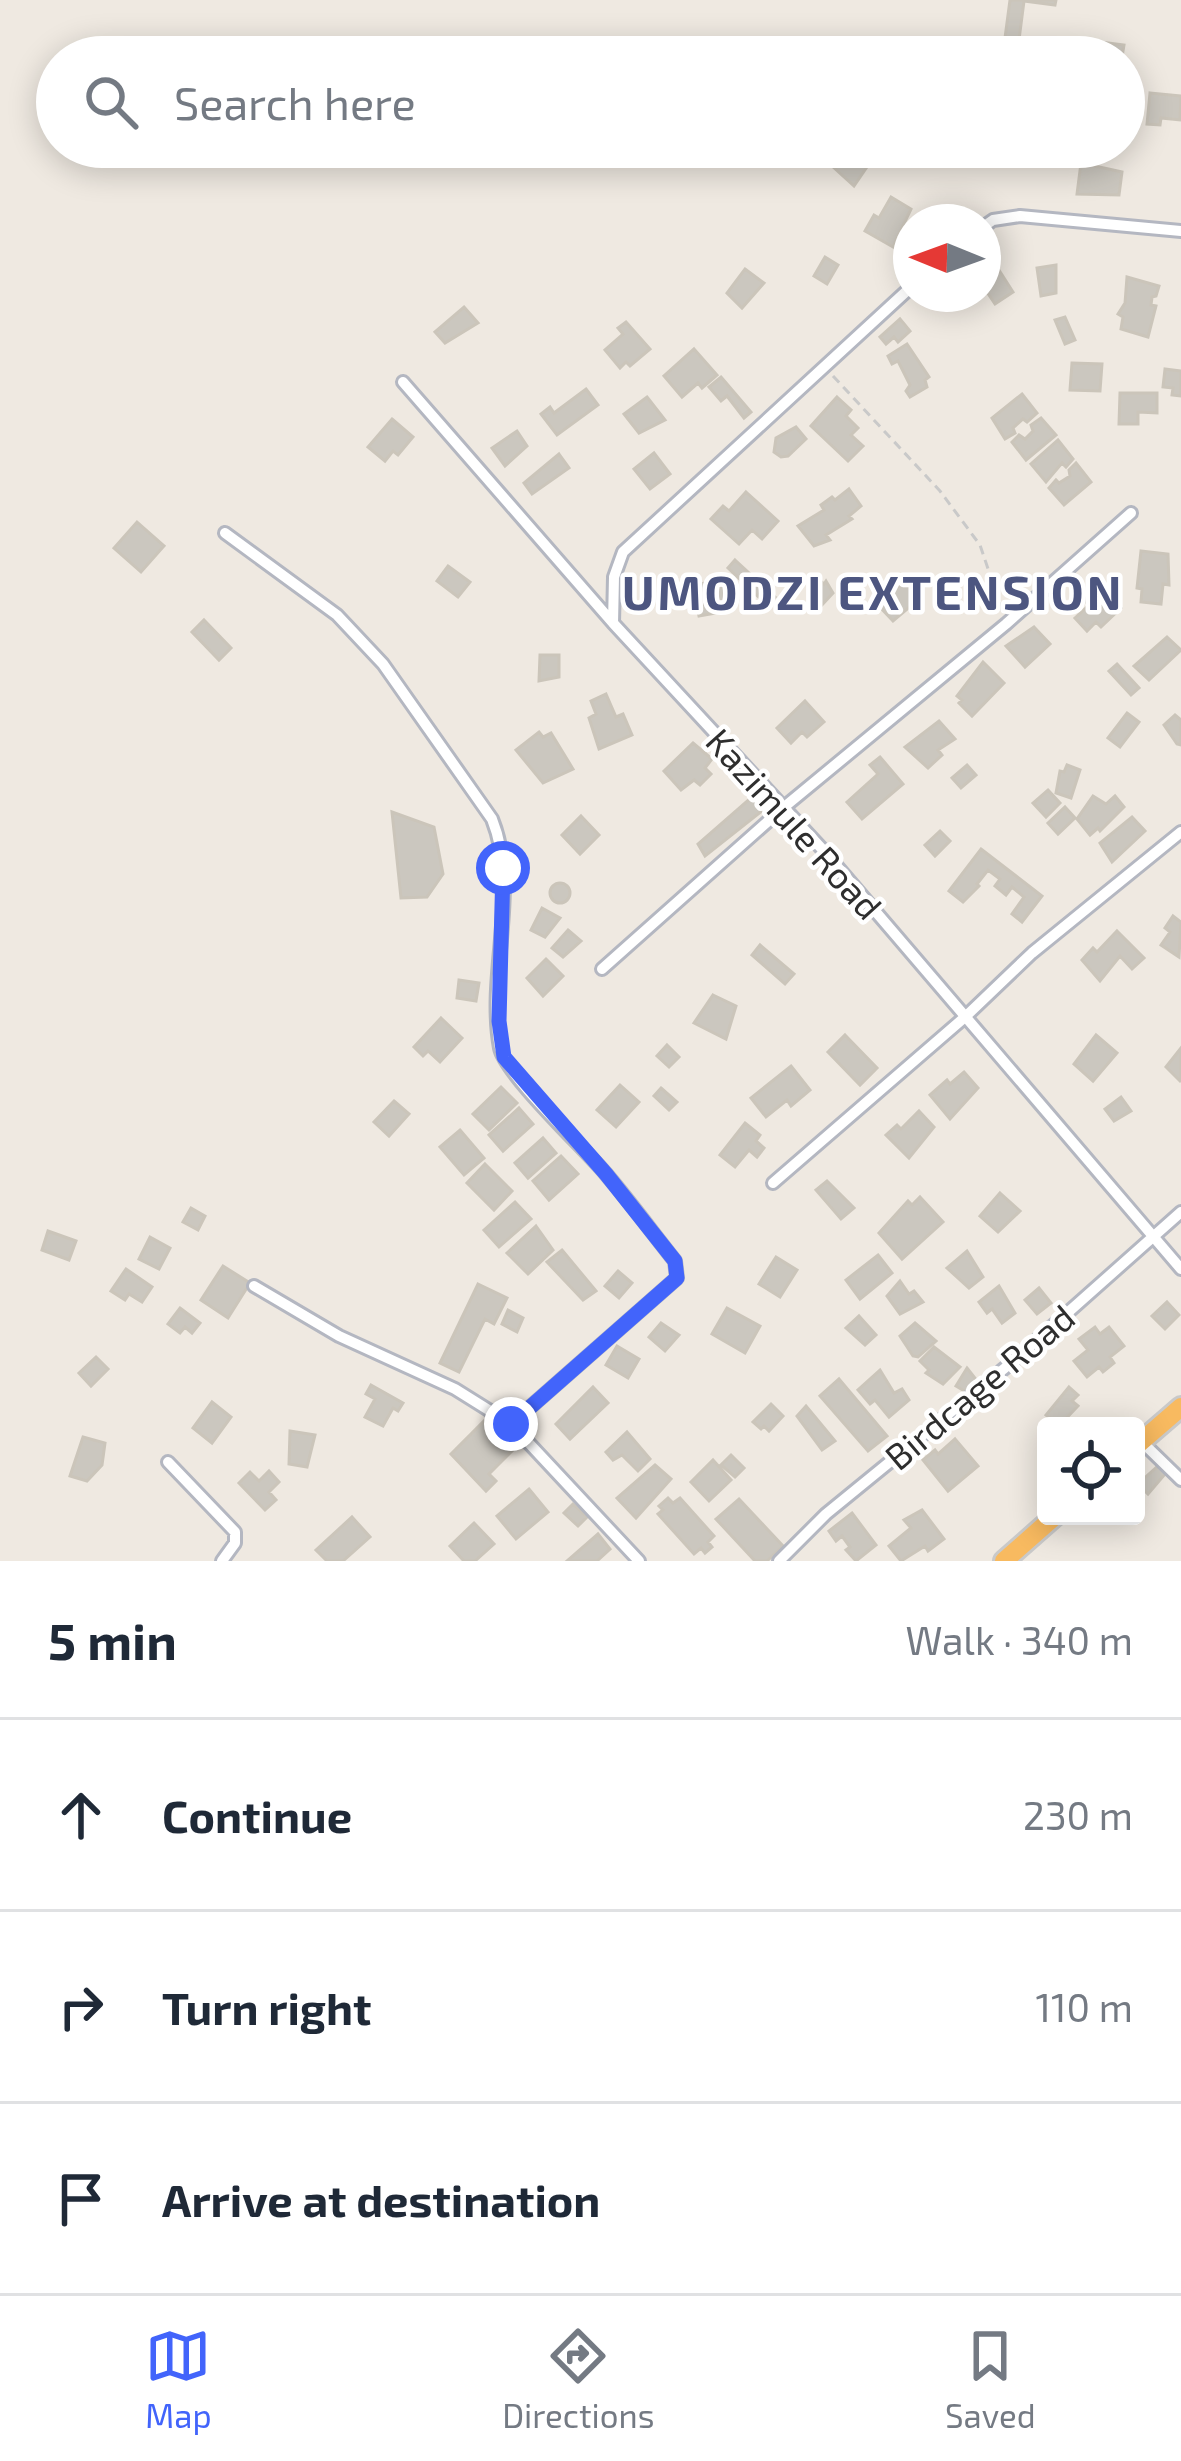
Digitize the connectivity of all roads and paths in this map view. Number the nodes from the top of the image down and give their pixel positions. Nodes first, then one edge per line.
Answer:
1 (1001, 219) edge
2 (1181, 231) edge
3 (893, 303) edge
4 (824, 365) junction
5 (403, 382) dead end
6 (1130, 513) dead end
7 (225, 532) dead end
8 (613, 623) junction
9 (1006, 624) junction
10 (783, 808) junction
11 (1181, 832) edge
12 (602, 969) dead end
13 (965, 1017) junction
14 (772, 1184) dead end
15 (1181, 1212) edge
16 (1151, 1238) junction
17 (1181, 1269) edge
18 (254, 1286) dead end
19 (1181, 1407) edge
20 (511, 1424) junction
21 (1145, 1439) edge
22 (1145, 1449) edge
23 (168, 1462) dead end
24 (1181, 1480) edge
25 (1045, 1525) edge
26 (222, 1561) edge
27 (639, 1561) edge
28 (779, 1561) edge
29 (1004, 1561) edge

1 - 2 street
3 - 4 street
4 - 8 street
4 - 9 path
5 - 8 street, Kazimule Road
6 - 9 street
7 - 20 street
8 - 10 street, Kazimule Road
9 - 10 street
10 - 12 street
10 - 13 street, Kazimule Road
11 - 13 street
13 - 14 street
13 - 16 street, Kazimule Road
15 - 16 street, Birdcage Road
16 - 17 street, Kazimule Road
16 - 28 street, Birdcage Road
18 - 20 street
19 - 21 highway
20 - 27 street
22 - 24 street
23 - 26 street
25 - 29 highway

